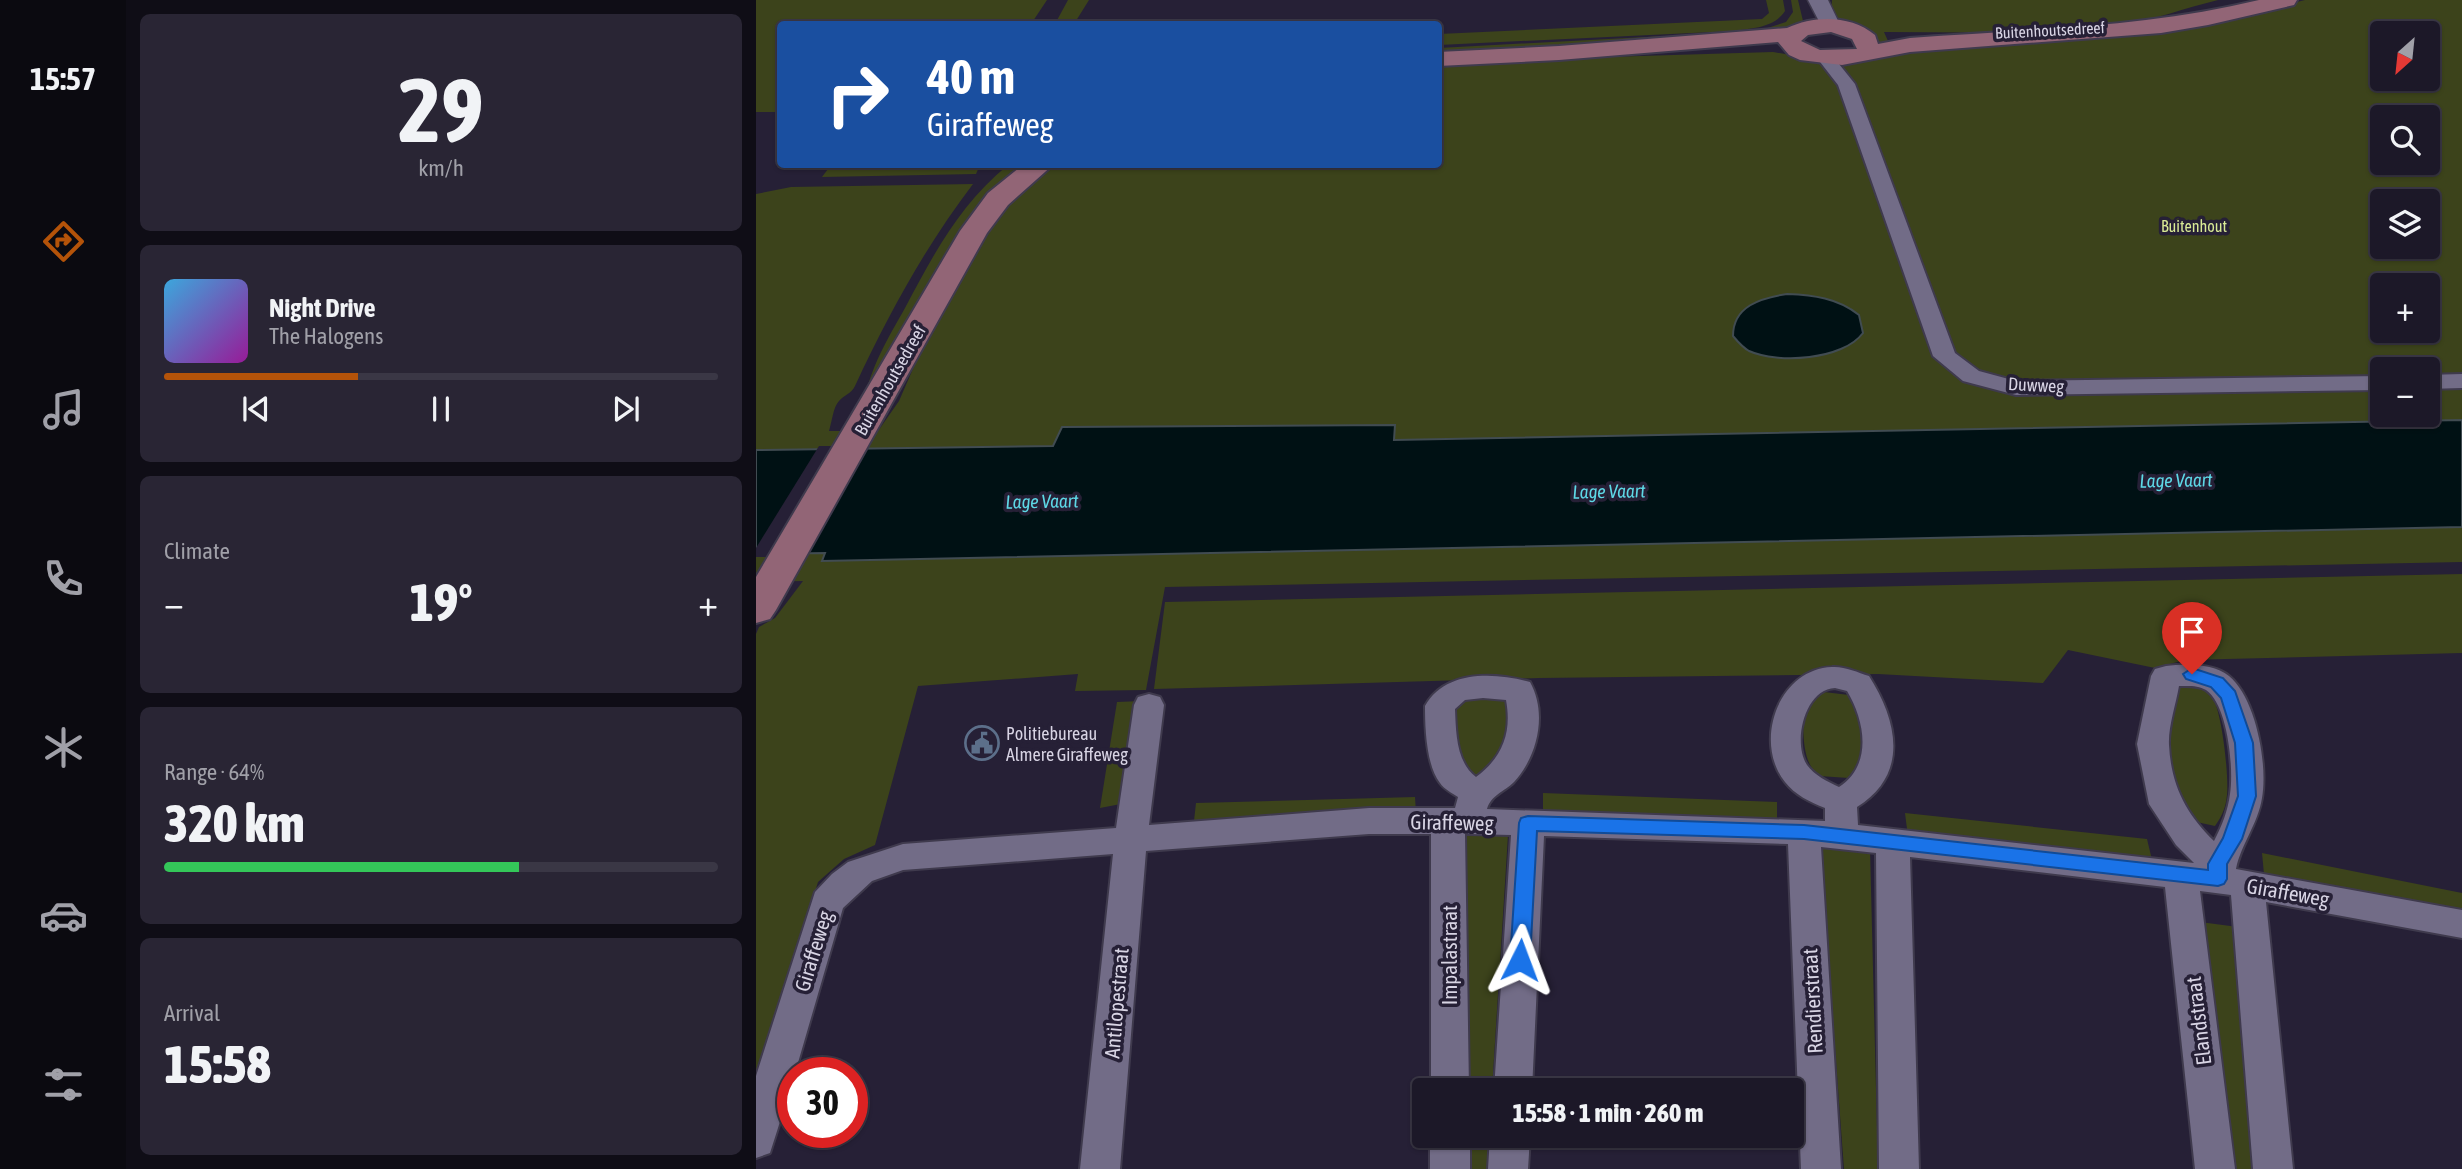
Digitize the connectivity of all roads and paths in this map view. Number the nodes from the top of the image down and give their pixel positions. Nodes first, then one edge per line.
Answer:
1 (1805, 0) edge
2 (1818, 0) edge
3 (2238, 0) edge
4 (2286, 0) edge
5 (2114, 29) junction
6 (1829, 45) junction
7 (1559, 53) junction
8 (1442, 59) edge
9 (1036, 168) edge
10 (2462, 381) edge
11 (2440, 382) edge
12 (2370, 383) edge
13 (756, 610) edge
14 (1149, 705) dead end
15 (1841, 801) dead end
16 (1464, 812) junction
17 (1528, 823) junction
18 (1804, 832) junction
19 (1841, 836) junction
20 (1131, 837) junction
21 (1893, 841) junction
22 (2181, 874) junction
23 (2227, 876) junction
24 (2462, 924) edge
25 (1451, 1078) edge
26 (1514, 1078) edge
27 (756, 1140) edge
28 (1450, 1148) edge
29 (1509, 1148) edge
30 (1100, 1169) edge
31 (1450, 1169) edge
32 (1508, 1169) edge
33 (1821, 1169) edge
34 (1899, 1169) edge
35 (2215, 1169) edge
36 (2273, 1169) edge

1 - 6 street
2 - 6 street
3 - 5 main road, Buitenhoutsedreef
4 - 5 main road, Buitenhoutsedreef
5 - 6 main road, Buitenhoutsedreef
5 - 6 main road, Buitenhoutsedreef
6 - 7 main road, Buitenhoutsedreef
6 - 7 main road, Buitenhoutsedreef
6 - 12 street, Duwweg
7 - 8 main road, Buitenhoutsedreef
9 - 13 main road, Buitenhoutsedreef
10 - 11 street
14 - 20 street, Antilopestraat
15 - 19 street
16 - 17 street, Giraffeweg
16 - 20 street, Giraffeweg
16 - 25 street, Impalastraat
17 - 18 street, Giraffeweg
17 - 26 street
18 - 19 street, Giraffeweg
18 - 33 street, Rendierstraat
19 - 21 street, Giraffeweg
20 - 27 street, Giraffeweg
20 - 30 street, Antilopestraat
21 - 22 street, Giraffeweg
21 - 34 street
22 - 23 street, Giraffeweg
22 - 35 street, Elandstraat
23 - 23 street
23 - 24 street, Giraffeweg
23 - 36 street
28 - 31 street
29 - 32 street

